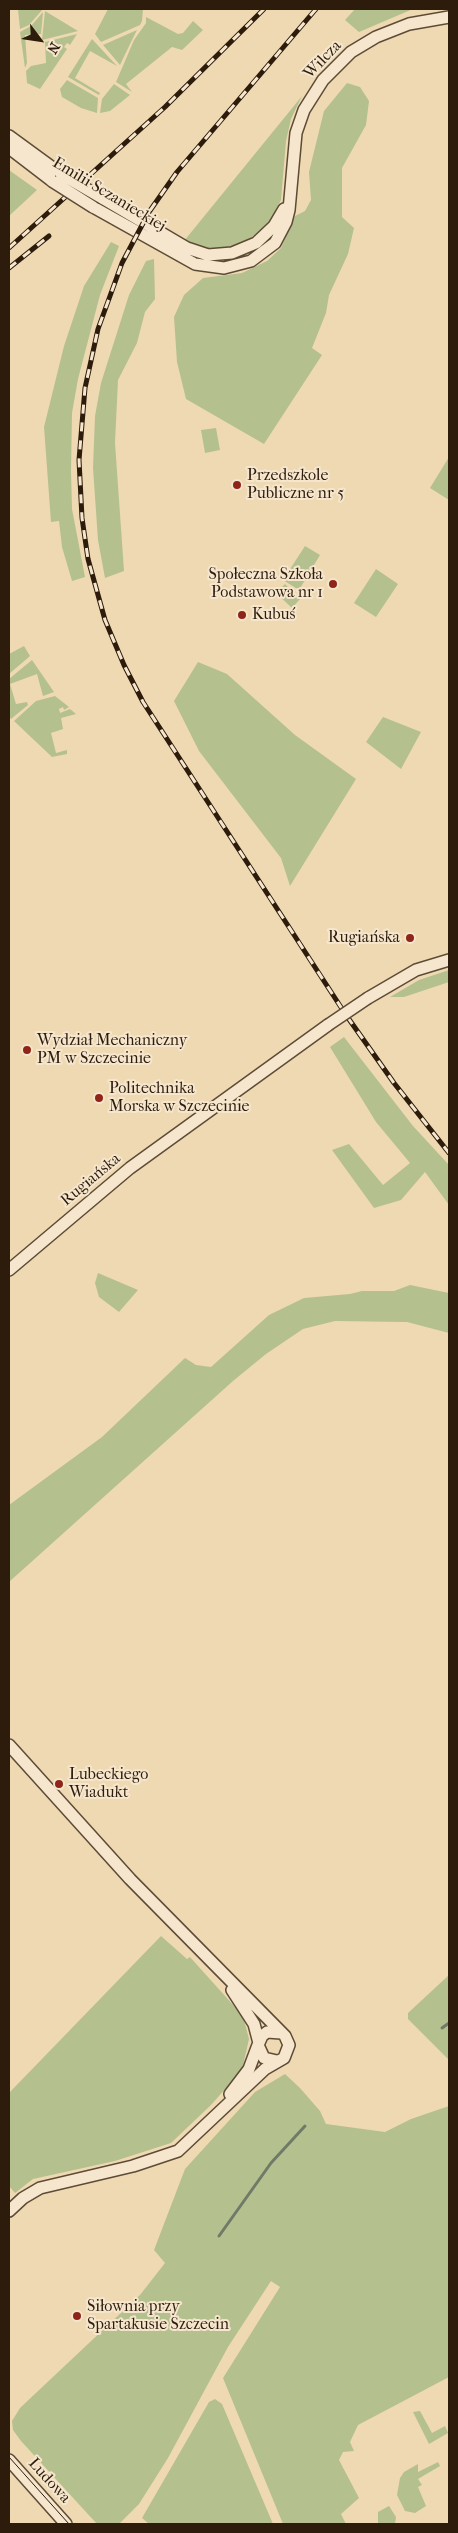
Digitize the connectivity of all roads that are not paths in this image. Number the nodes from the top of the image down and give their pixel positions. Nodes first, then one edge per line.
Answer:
1 (449, 18) edge
2 (9, 136) edge
3 (9, 148) edge
4 (56, 178) junction
5 (290, 188) junction
6 (191, 250) joint
7 (195, 264) joint
8 (449, 960) edge
9 (9, 1270) edge
10 (9, 1745) edge
11 (208, 1956) junction
12 (281, 2033) junction
13 (258, 2044) junction
14 (277, 2061) junction
15 (201, 2130) junction
16 (9, 2211) edge
17 (9, 2460) edge
18 (66, 2524) edge

1 - 5 street, Wilcza
2 - 4 street, Emilii Sczanieckiej
3 - 4 street, Emilii Sczanieckiej
4 - 6 street, Emilii Sczanieckiej, bridge
4 - 7 street, Emilii Sczanieckiej, bridge
5 - 6 street, Wilcza
5 - 7 street, Wilcza
8 - 9 street, Rugiańska, bridge
10 - 11 street
11 - 12 street
11 - 13 street
12 - 13 street
12 - 14 street
13 - 14 street
13 - 15 street
14 - 15 street
15 - 16 street
17 - 18 street, Ludowa

